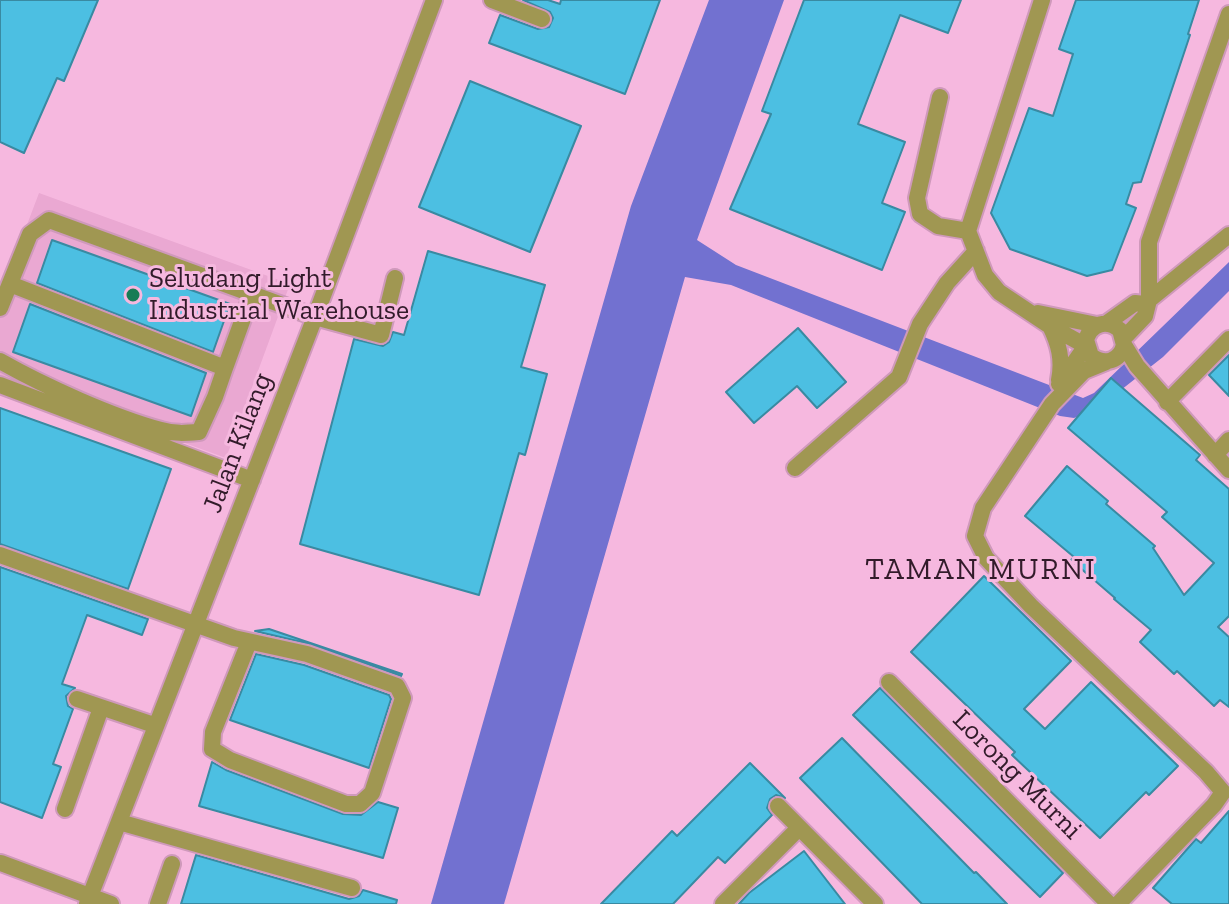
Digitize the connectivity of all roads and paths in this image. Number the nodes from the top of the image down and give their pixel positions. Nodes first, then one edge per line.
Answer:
1 (434, 0) edge
2 (492, 0) edge
3 (1042, 0) edge
4 (1229, 14) edge
5 (542, 19) dead end
6 (940, 97) dead end
7 (968, 231) junction
8 (1229, 235) edge
9 (976, 251) junction
10 (395, 278) dead end
11 (10, 284) junction
12 (252, 294) junction
13 (1147, 302) junction
14 (0, 308) edge
15 (1025, 310) junction
16 (315, 317) junction
17 (1102, 324) junction
18 (1050, 326) junction
19 (1229, 339) edge
20 (1124, 342) junction
21 (1086, 346) junction
22 (0, 361) edge
23 (1110, 361) junction
24 (1137, 366) junction
25 (225, 368) junction
26 (0, 385) edge
27 (1062, 387) junction
28 (1167, 402) junction
29 (1229, 440) edge
30 (1215, 455) junction
31 (795, 468) dead end
32 (1229, 470) edge
33 (252, 480) junction
34 (0, 555) edge
35 (195, 624) junction
36 (249, 642) junction
37 (889, 682) dead end
38 (77, 699) dead end
39 (101, 708) junction
40 (154, 725) junction
41 (1226, 792) edge
42 (778, 806) dead end
43 (65, 809) dead end
44 (119, 822) junction
45 (799, 828) junction
46 (1, 863) edge
47 (172, 864) dead end
48 (352, 888) dead end
49 (88, 900) edge
50 (111, 904) edge
51 (158, 904) edge
52 (723, 904) edge
53 (875, 904) edge
54 (1109, 904) edge
55 (1118, 904) edge

1 - 16 street, Jalan Kilang
2 - 5 street
3 - 7 street
4 - 13 street
6 - 7 street
7 - 9 street
8 - 13 street
9 - 15 street
9 - 31 street
10 - 16 street
11 - 12 street
11 - 14 street
11 - 25 street
12 - 16 street
12 - 25 street
13 - 17 street
13 - 20 street
15 - 17 street
15 - 18 street
16 - 33 street, Jalan Kilang
17 - 20 street
17 - 21 street
18 - 21 street
18 - 27 street
19 - 28 street
20 - 23 street
20 - 24 street
21 - 23 street
21 - 27 street
22 - 25 street
23 - 24 street
23 - 27 street
24 - 28 street
26 - 33 street
27 - 41 street
28 - 30 street
29 - 30 street
30 - 32 street
33 - 35 street, Jalan Kilang
34 - 35 street
35 - 36 street
35 - 40 street, Jalan Kilang
36 - 36 street
37 - 54 street, Lorong Murni
38 - 39 street
39 - 40 street
39 - 43 street
40 - 44 street, Jalan Kilang
41 - 55 street
42 - 45 street
44 - 48 street
44 - 49 street, Jalan Kilang
45 - 52 street
45 - 53 street
46 - 49 street
47 - 51 street
49 - 50 street

